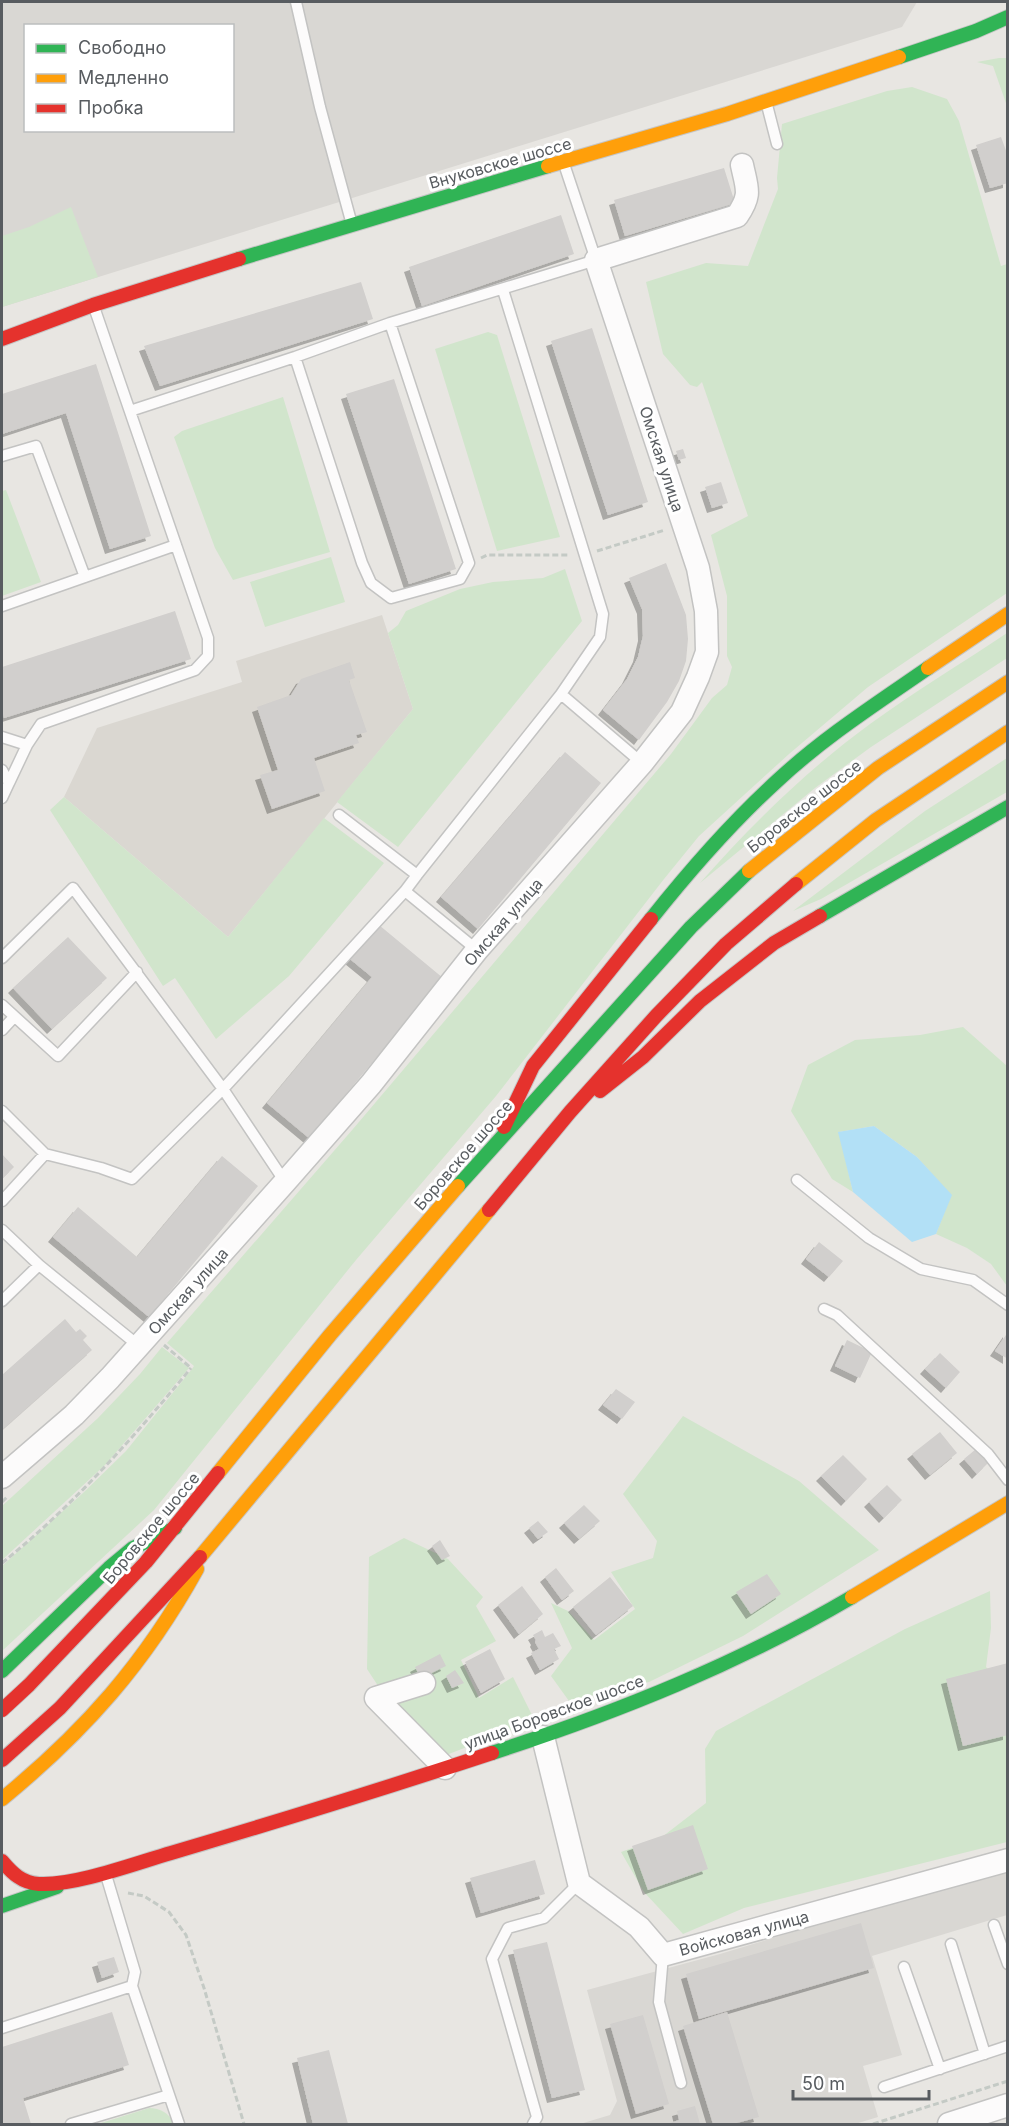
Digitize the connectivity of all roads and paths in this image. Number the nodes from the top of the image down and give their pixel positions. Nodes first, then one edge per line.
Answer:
1 (296, 2) edge
2 (1008, 17) edge
3 (766, 102) junction
4 (777, 144) dead end
5 (562, 161) junction
6 (742, 165) dead end
7 (352, 224) junction
8 (596, 260) junction
9 (503, 290) junction
10 (93, 305) junction
11 (390, 323) junction
12 (2, 339) edge
13 (295, 357) junction
14 (130, 411) junction
15 (2, 456) edge
16 (176, 545) junction
17 (85, 577) junction
18 (2, 606) edge
19 (1008, 614) edge
20 (1008, 682) edge
21 (561, 694) junction
22 (1008, 732) edge
23 (2, 737) edge
24 (27, 746) junction
25 (642, 763) junction
26 (2, 770) edge
27 (9, 783) junction
28 (2, 798) edge
29 (1008, 807) edge
30 (339, 814) dead end
31 (417, 875) junction
32 (405, 891) junction
33 (477, 950) junction
34 (2, 958) edge
35 (137, 972) junction
36 (2, 1005) edge
37 (14, 1017) junction
38 (2, 1030) edge
39 (223, 1089) junction
40 (2, 1111) edge
41 (570, 1112) junction
42 (498, 1139) junction
43 (45, 1154) junction
44 (797, 1180) dead end
45 (285, 1182) junction
46 (2, 1201) edge
47 (2, 1230) edge
48 (39, 1265) junction
49 (2, 1301) edge
50 (1008, 1305) edge
51 (824, 1309) dead end
52 (162, 1344) dead end
53 (140, 1346) junction
54 (2, 1477) edge
55 (1008, 1480) edge
56 (1008, 1503) edge
57 (175, 1528) junction
58 (205, 1552) junction
59 (2, 1563) edge
60 (2, 1671) edge
61 (424, 1683) dead end
62 (2, 1710) edge
63 (543, 1737) junction
64 (2, 1760) edge
65 (445, 1768) junction
66 (2, 1806) edge
67 (1008, 1860) edge
68 (2, 1861) edge
69 (105, 1872) junction
70 (80, 1879) junction
71 (579, 1883) junction
72 (111, 1892) junction
73 (2, 1906) edge
74 (994, 1925) dead end
75 (951, 1944) dead end
76 (663, 1956) junction
77 (1008, 1964) edge
78 (904, 1967) dead end
79 (132, 1986) junction
80 (2, 2028) edge
81 (1008, 2046) edge
82 (986, 2054) junction
83 (940, 2069) junction
84 (1008, 2081) edge
85 (681, 2083) dead end
86 (884, 2087) dead end
87 (169, 2095) junction
88 (1008, 2105) edge
89 (71, 2124) edge
90 (179, 2124) edge
91 (244, 2124) edge
92 (533, 2124) edge
93 (873, 2124) edge
94 (949, 2124) edge

1 - 7 lane
2 - 3 main road, Внуковское шоссе
3 - 4 lane
3 - 5 main road, Внуковское шоссе
5 - 7 main road, Внуковское шоссе
5 - 8 lane
6 - 8 street
7 - 10 main road, Внуковское шоссе
8 - 9 lane
8 - 25 street, Омская улица
9 - 11 lane
9 - 21 lane
10 - 12 main road, Внуковское шоссе
10 - 14 lane
11 - 13 lane
11 - 13 lane
13 - 14 lane
14 - 16 lane
15 - 17 lane
16 - 17 lane
16 - 24 lane
17 - 18 lane
19 - 42 main road
20 - 42 main road, Боровское шоссе
21 - 25 lane
21 - 31 lane
22 - 41 main road
23 - 24 lane
24 - 27 lane
25 - 33 street, Омская улица
26 - 27 lane
27 - 28 lane
29 - 41 main road
30 - 31 lane
31 - 32 lane
32 - 33 lane
32 - 39 lane
33 - 45 street, Омская улица
34 - 35 lane
35 - 37 lane
35 - 39 lane
36 - 37 lane
37 - 38 lane
39 - 43 lane
39 - 45 lane
40 - 43 lane
41 - 58 main road
42 - 57 main road, Боровское шоссе
43 - 46 lane
44 - 50 lane
45 - 53 street, Омская улица
47 - 48 lane
48 - 49 lane
48 - 53 lane
51 - 55 lane
52 - 59 path
53 - 54 street, Омская улица
56 - 63 main road, улица Боровское шоссе
57 - 60 main road
57 - 62 main road, Боровское шоссе
58 - 64 main road
58 - 66 main road
61 - 65 street
63 - 65 main road, улица Боровское шоссе
63 - 71 street
65 - 69 main road, улица Боровское шоссе
67 - 76 street, Войсковая улица
68 - 70 main road
69 - 70 main road, улица Боровское шоссе
69 - 72 lane
70 - 73 main road
71 - 76 street, Войсковая улица
71 - 92 lane
72 - 79 lane
72 - 91 path
74 - 77 lane
75 - 82 lane
76 - 85 lane
78 - 83 lane
79 - 80 lane
79 - 87 lane
81 - 82 lane
82 - 83 lane
83 - 86 lane
84 - 93 path
87 - 89 lane
87 - 90 lane
88 - 94 street

